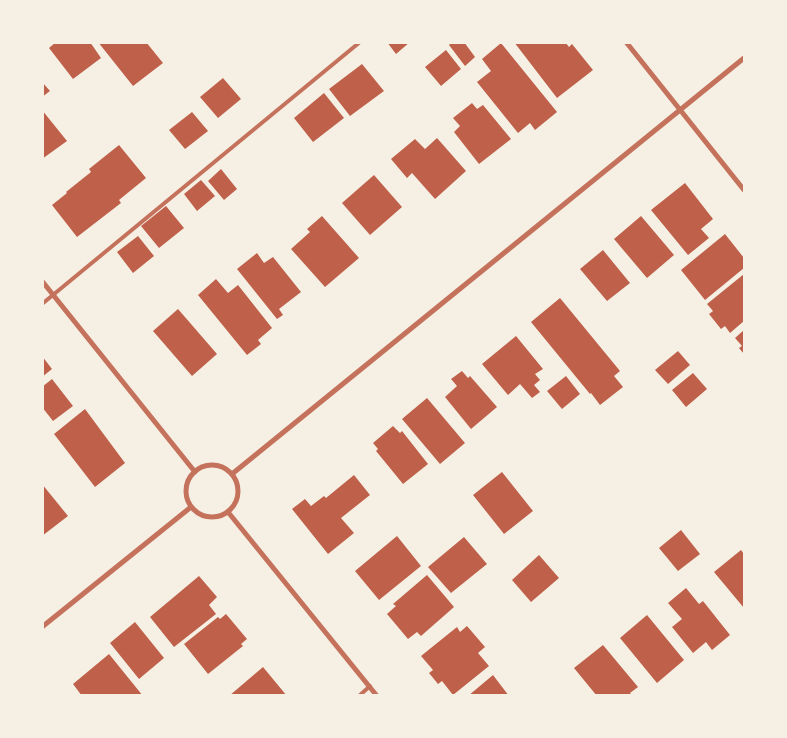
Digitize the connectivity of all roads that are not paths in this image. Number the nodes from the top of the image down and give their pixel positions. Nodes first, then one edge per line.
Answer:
1 (360, 42) edge
2 (626, 42) edge
3 (744, 58) edge
4 (680, 110) junction
5 (744, 190) edge
6 (42, 281) edge
7 (54, 295) junction
8 (42, 304) edge
9 (195, 472) junction
10 (232, 474) junction
11 (192, 507) junction
12 (228, 512) junction
13 (42, 627) edge
14 (370, 686) junction
15 (359, 696) edge
16 (377, 696) edge

1 - 7 lane
2 - 4 street
3 - 4 street
4 - 5 street
4 - 10 street
6 - 7 street
7 - 8 lane
7 - 9 street
9 - 10 street
9 - 11 street
10 - 12 street
11 - 12 street
11 - 13 street
12 - 14 street
14 - 15 lane
14 - 16 street

